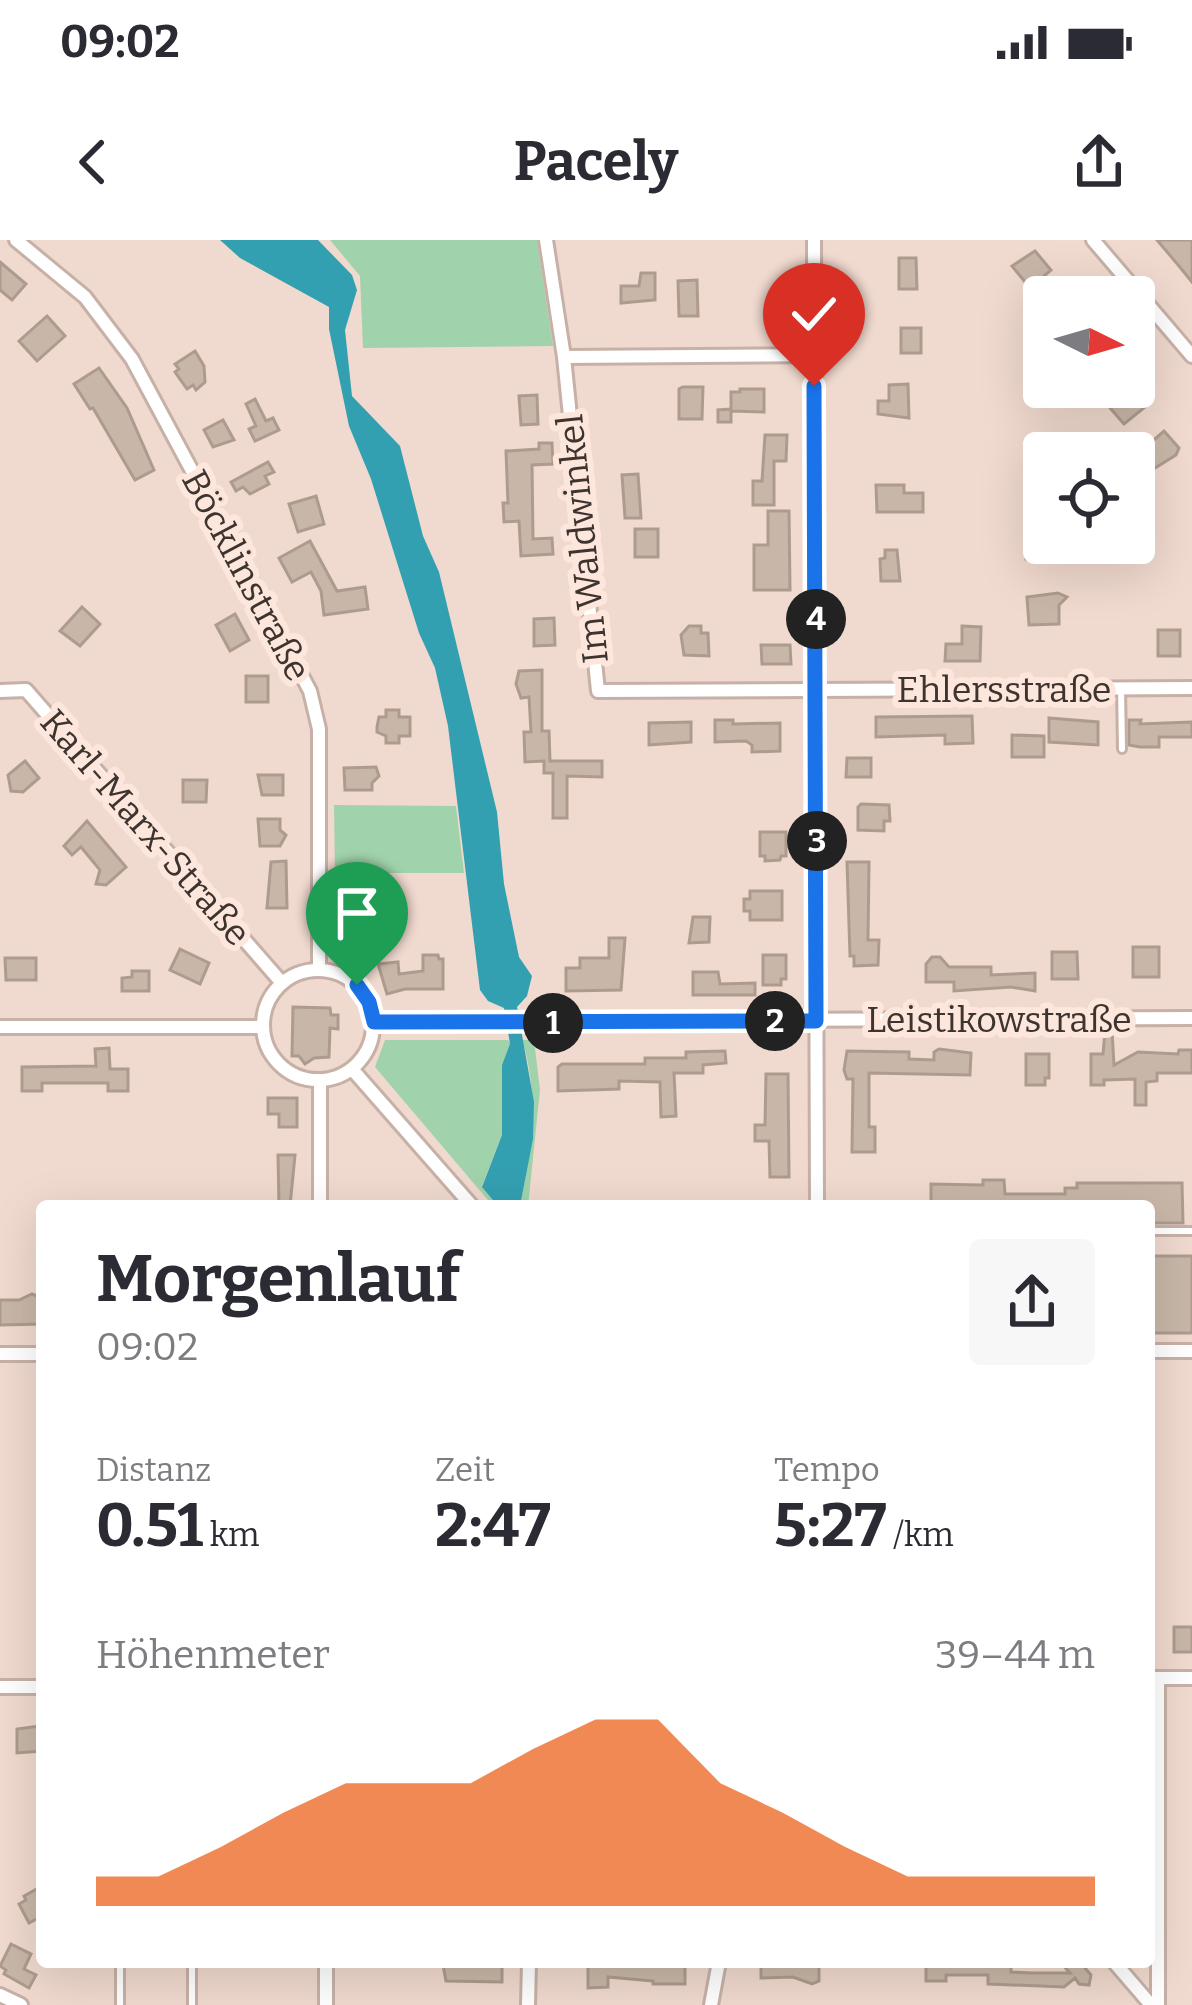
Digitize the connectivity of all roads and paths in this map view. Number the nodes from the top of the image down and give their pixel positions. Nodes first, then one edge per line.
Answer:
1 (16, 240) edge
2 (546, 240) edge
3 (814, 240) edge
4 (1094, 240) edge
5 (814, 355) junction
6 (1192, 356) edge
7 (564, 357) junction
8 (1121, 688) junction
9 (1192, 688) edge
10 (817, 690) junction
11 (0, 691) edge
12 (1122, 749) dead end
13 (320, 969) junction
14 (282, 982) junction
15 (1192, 1018) edge
16 (816, 1021) junction
17 (374, 1022) junction
18 (263, 1027) junction
19 (0, 1028) edge
20 (352, 1069) junction
21 (320, 1080) junction
22 (320, 1200) edge
23 (467, 1200) edge
24 (817, 1200) edge
25 (1155, 1232) edge
26 (1192, 1232) edge
27 (1192, 1351) edge
28 (1155, 1352) edge
29 (0, 1354) edge
30 (36, 1354) edge
31 (1155, 1678) edge
32 (1192, 1678) edge
33 (0, 1687) edge
34 (36, 1688) edge
35 (120, 1968) edge
36 (192, 1968) edge
37 (326, 1968) edge
38 (529, 1968) edge
39 (718, 1968) edge
40 (1120, 1968) edge
41 (1154, 1968) edge
42 (0, 1995) edge
43 (21, 2005) edge
44 (120, 2005) edge
45 (191, 2005) edge
46 (326, 2005) edge
47 (528, 2005) edge
48 (711, 2005) edge
49 (1154, 2005) edge

1 - 13 street, Böcklinstraße
2 - 7 street, Im Waldwinkel
3 - 5 street
4 - 6 street
5 - 7 street
5 - 10 street
7 - 10 street, Im Waldwinkel
8 - 9 street, Ehlersstraße
8 - 10 street, Ehlersstraße
8 - 12 lane
10 - 16 street
11 - 14 street, Karl-Marx-Straße
13 - 14 street
13 - 17 street
14 - 18 street
15 - 16 street, Leistikowstraße
16 - 17 street, Leistikowstraße
16 - 24 street
17 - 20 street
18 - 19 street
18 - 21 street
20 - 21 street
20 - 23 street
21 - 22 street
25 - 26 lane
27 - 28 street
29 - 30 street
31 - 32 street
33 - 34 street
35 - 44 lane
36 - 45 lane
37 - 46 street
38 - 47 street
39 - 48 street
40 - 49 street
41 - 49 street
42 - 43 street

